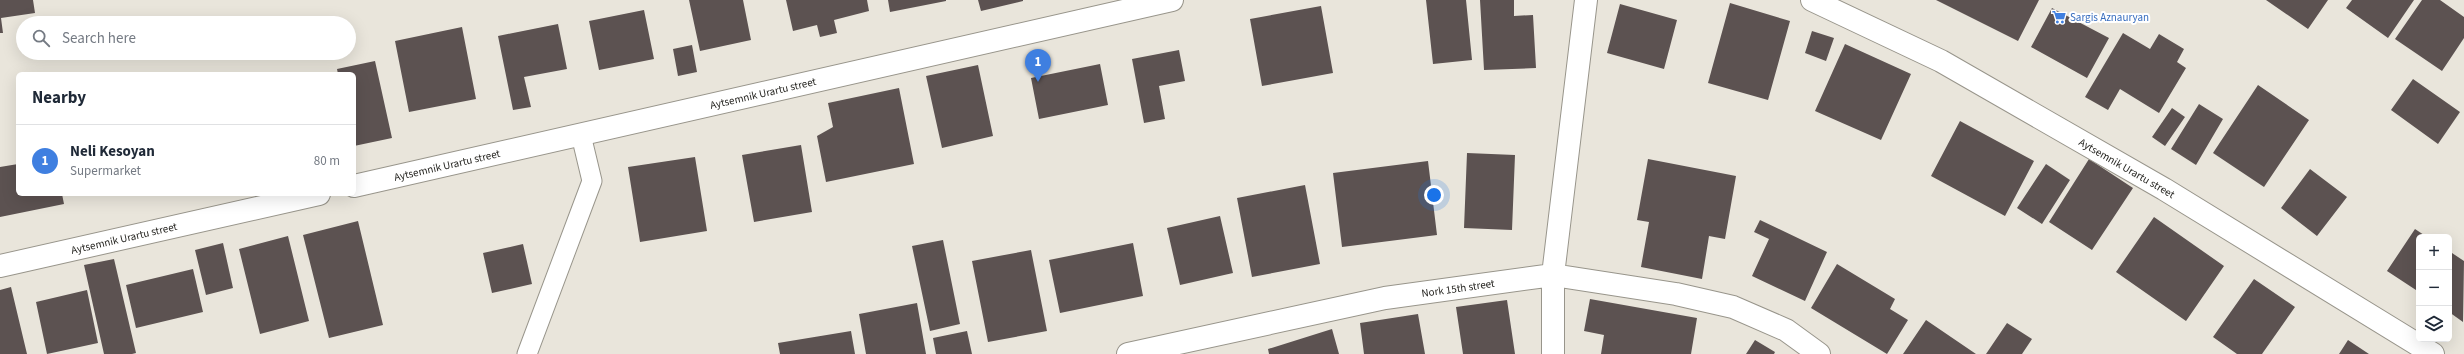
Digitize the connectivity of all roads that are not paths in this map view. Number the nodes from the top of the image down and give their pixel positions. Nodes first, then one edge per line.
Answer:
1 (1172, 0) edge
2 (1586, 0) edge
3 (1812, 0) edge
4 (581, 135) junction
5 (356, 186) edge
6 (310, 196) edge
7 (0, 266) edge
8 (1553, 275) junction
9 (527, 354) edge
10 (1128, 354) edge
11 (1552, 354) edge
12 (1819, 354) edge
13 (2432, 354) edge

1 - 4 street, Aytsemnik Urartu street
2 - 8 street
3 - 13 street, Aytsemnik Urartu street
4 - 5 street, Aytsemnik Urartu street
4 - 9 lane
6 - 7 street, Aytsemnik Urartu street
8 - 10 street, Nork 15th street
8 - 11 street
8 - 12 street, Nork 15th street

